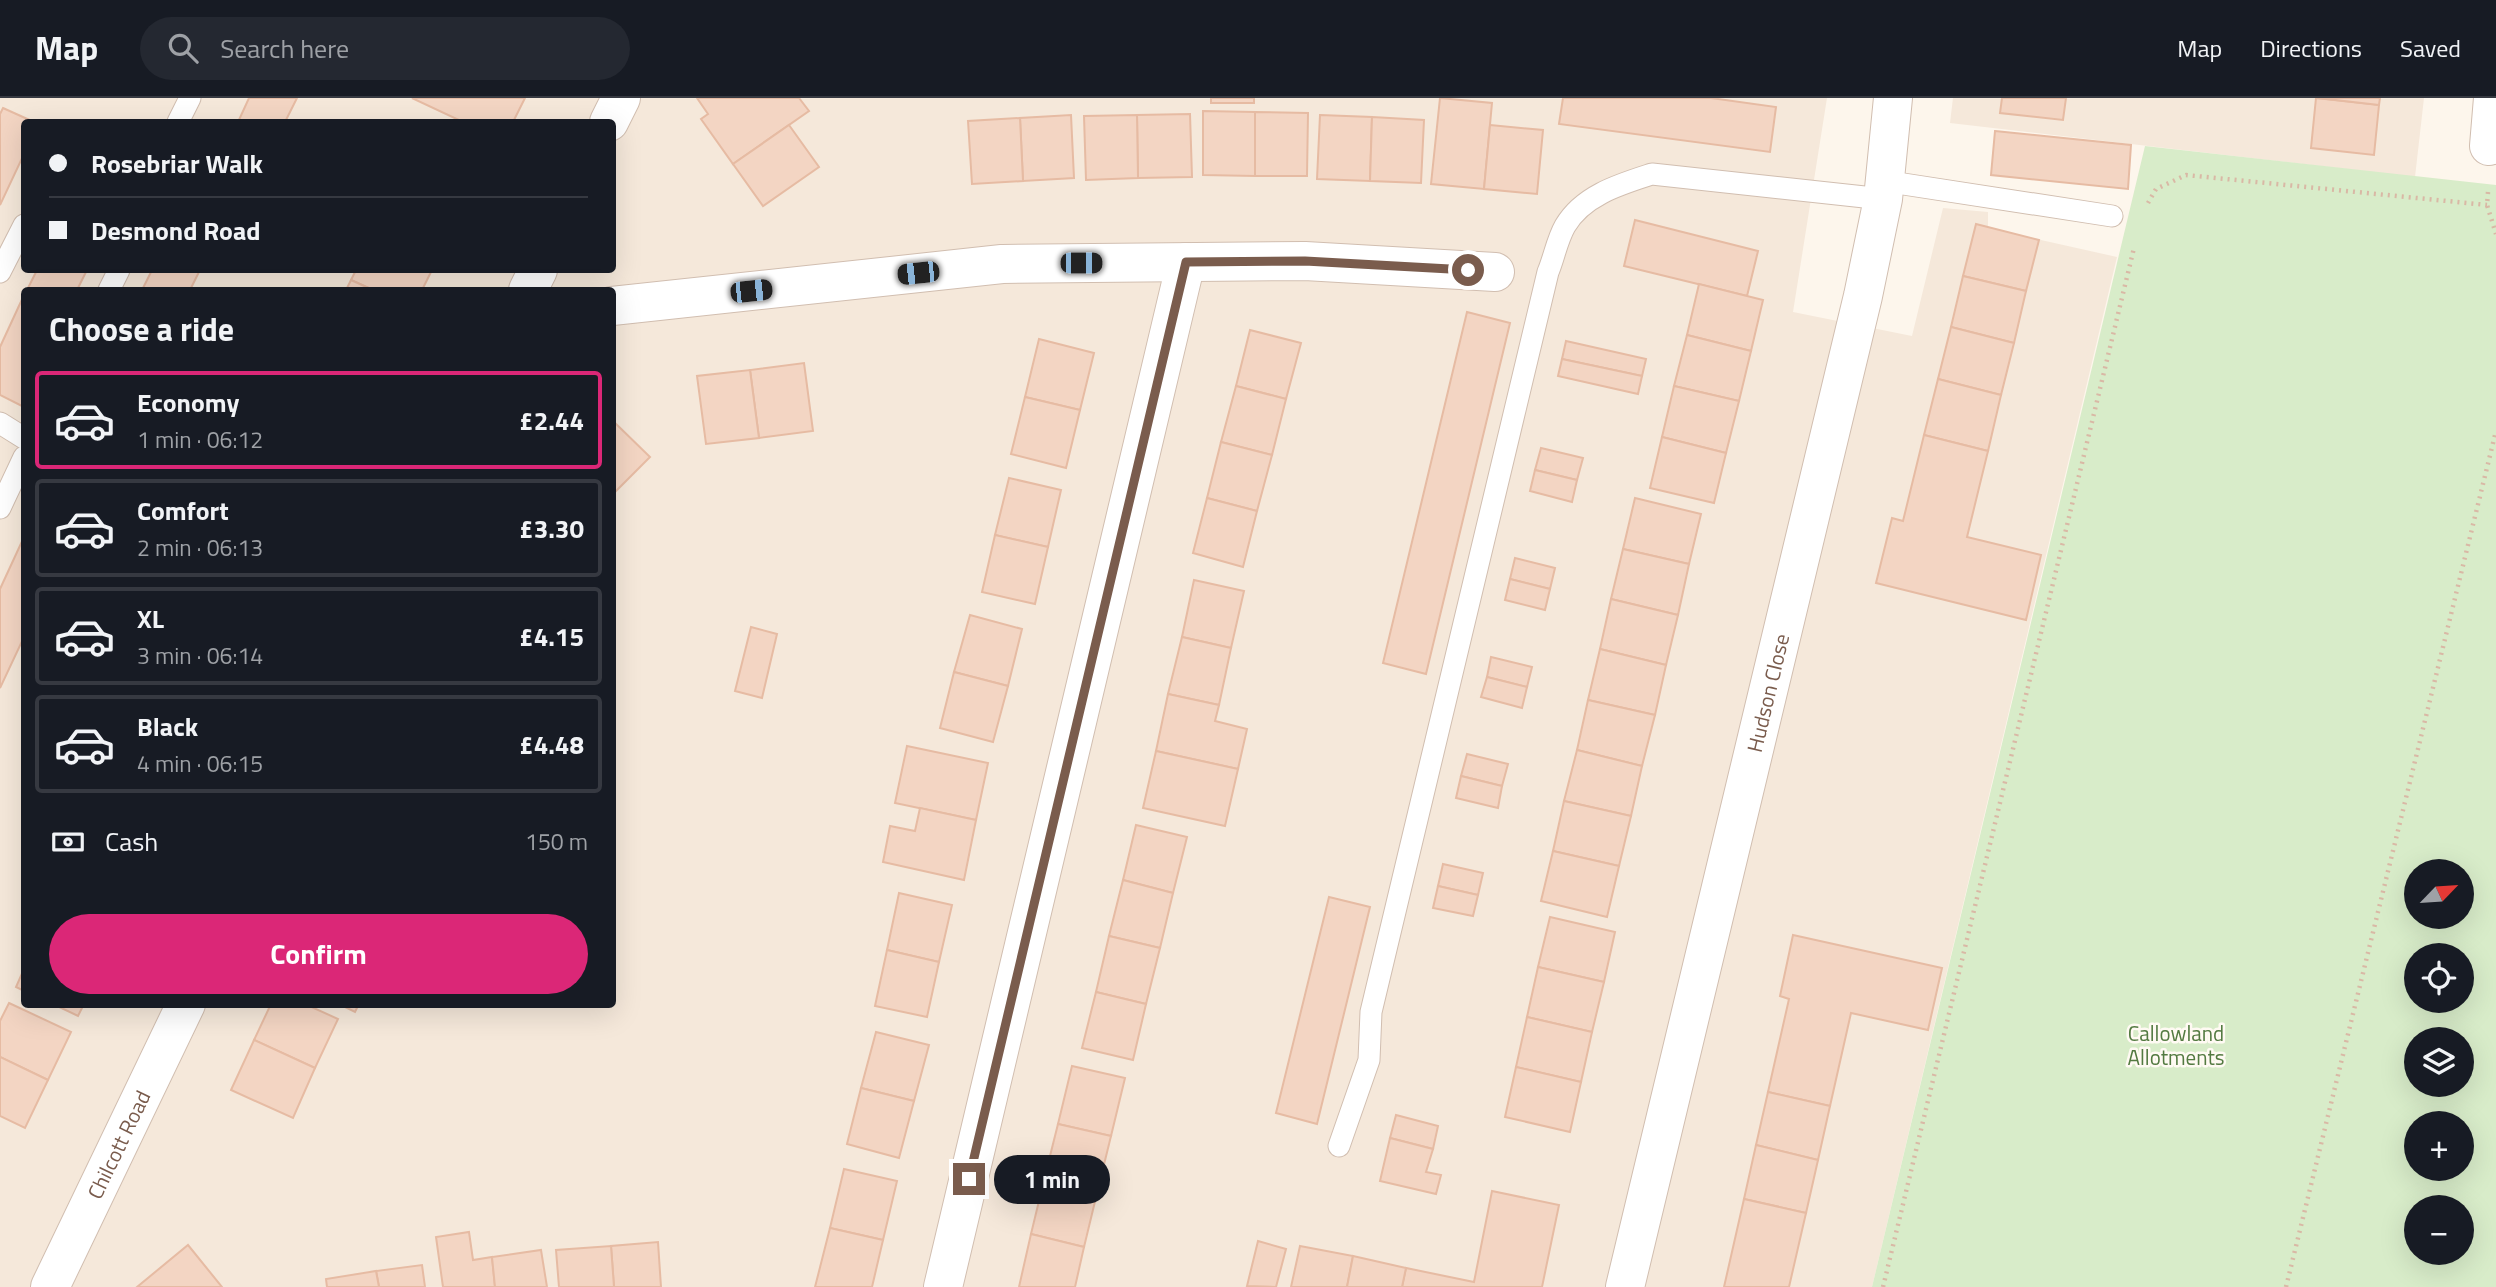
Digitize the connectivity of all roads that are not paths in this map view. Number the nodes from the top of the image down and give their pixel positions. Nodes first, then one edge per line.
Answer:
1 (190, 98) edge
2 (621, 98) edge
3 (1893, 98) edge
4 (2493, 98) edge
5 (180, 119) edge
6 (610, 119) edge
7 (2489, 146) dead end
8 (1884, 190) junction
9 (2112, 216) dead end
10 (21, 231) edge
11 (1186, 262) junction
12 (0, 272) edge
13 (1495, 272) dead end
14 (616, 306) edge
15 (0, 423) edge
16 (21, 436) edge
17 (21, 463) edge
18 (0, 508) edge
19 (184, 1008) edge
20 (1339, 1146) dead end
21 (50, 1287) edge
22 (943, 1287) edge
23 (1625, 1287) edge

1 - 5 lane
2 - 6 street
3 - 8 street, Hudson Close
4 - 7 street
8 - 9 lane
8 - 20 lane
8 - 23 street, Hudson Close
10 - 12 lane
11 - 13 street
11 - 14 street
11 - 22 street
15 - 16 lane
17 - 18 lane
19 - 21 street, Chilcott Road

